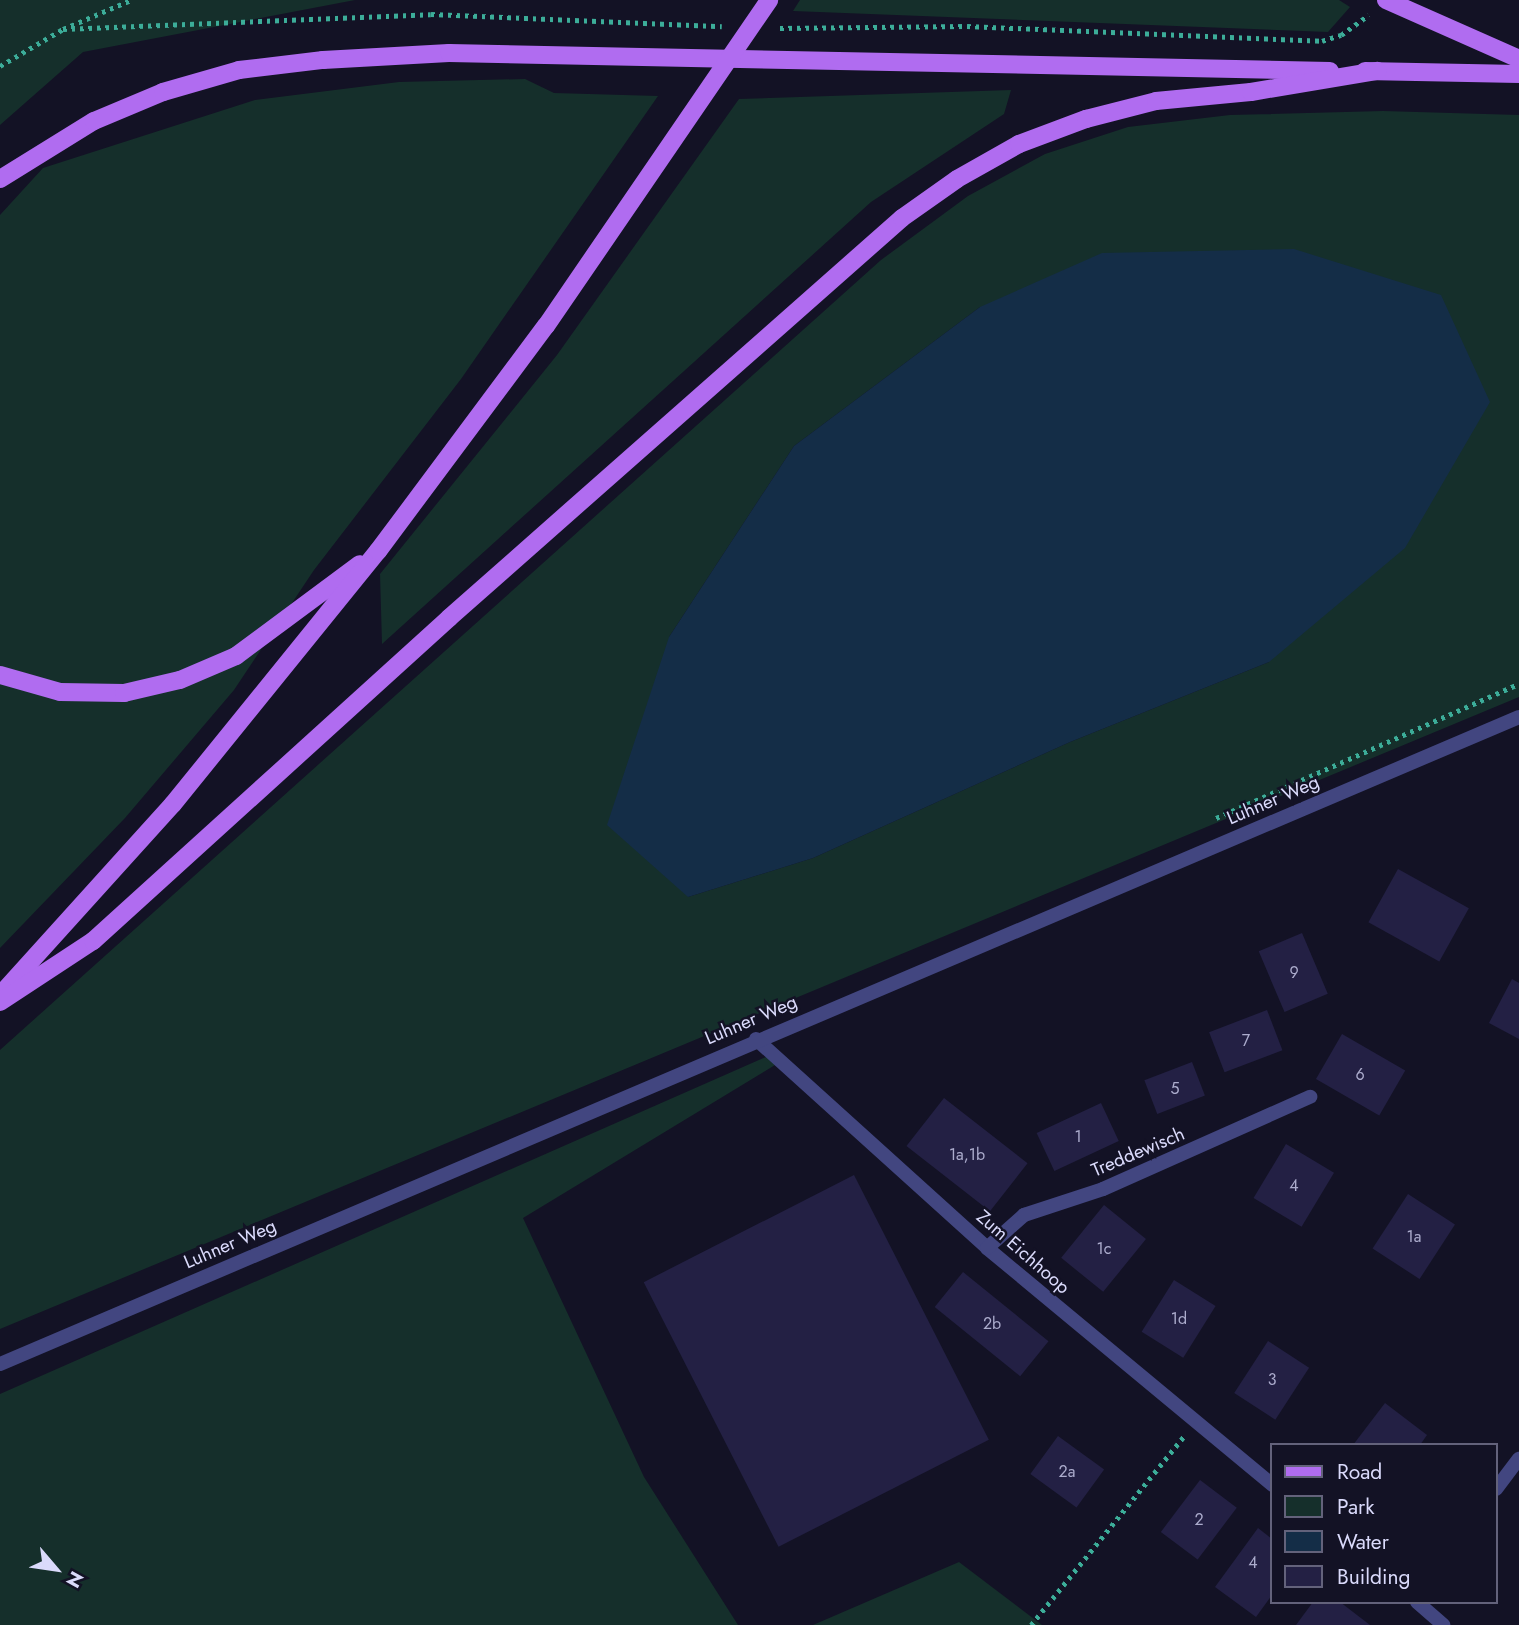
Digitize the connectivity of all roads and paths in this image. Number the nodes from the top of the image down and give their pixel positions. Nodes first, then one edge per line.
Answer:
1 (131, 0) edge
2 (769, 0) edge
3 (1387, 1) edge
4 (648, 24) dead end
5 (63, 29) junction
6 (796, 29) dead end
7 (1519, 59) edge
8 (0, 66) edge
9 (1377, 71) junction
10 (1519, 74) edge
11 (0, 179) edge
12 (378, 551) junction
13 (0, 675) edge
14 (1519, 717) edge
15 (0, 995) edge
16 (0, 1002) edge
17 (756, 1039) junction
18 (1310, 1097) dead end
19 (986, 1248) junction
20 (0, 1364) edge
21 (1194, 1423) junction
22 (1519, 1459) edge
23 (1270, 1483) edge
24 (1498, 1486) edge
25 (1419, 1604) edge
26 (1031, 1625) edge
27 (1443, 1625) edge

1 - 5 path
2 - 12 main road
3 - 6 path
3 - 7 main road
4 - 5 path
5 - 8 path
9 - 10 main road
9 - 11 main road
9 - 16 main road
12 - 13 main road
12 - 15 main road
14 - 17 street, Luhner Weg
17 - 19 street, Zum Eichhoop
17 - 20 street, Luhner Weg
18 - 19 street, Treddewisch
19 - 21 street, Zum Eichhoop
21 - 23 street, Zum Eichhoop
21 - 26 path
22 - 24 street
25 - 27 street

